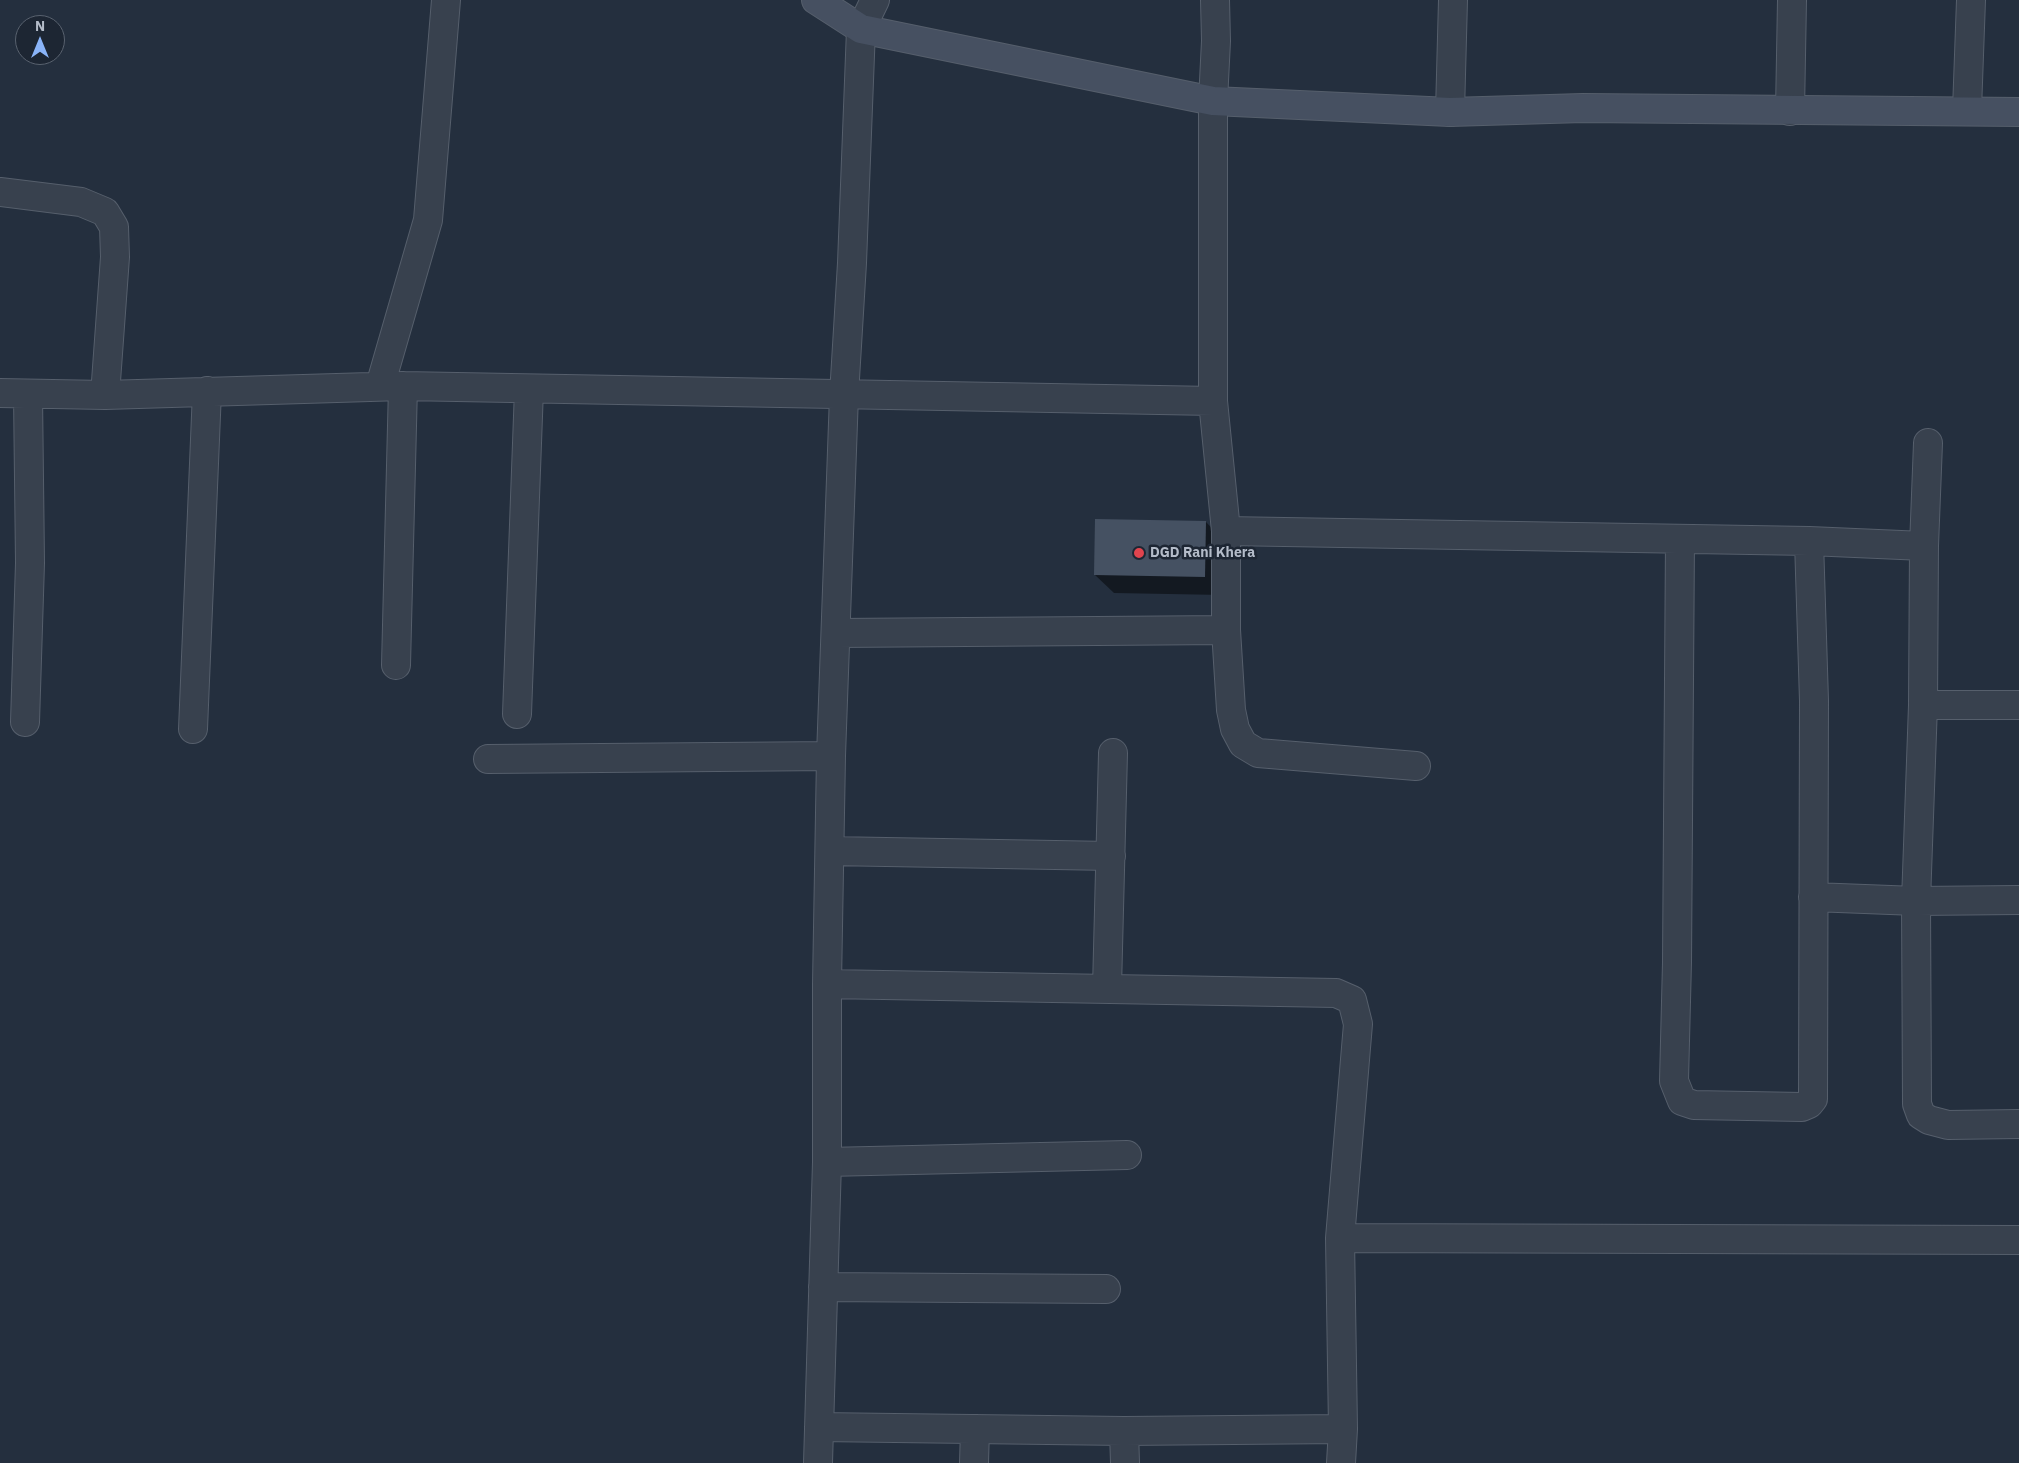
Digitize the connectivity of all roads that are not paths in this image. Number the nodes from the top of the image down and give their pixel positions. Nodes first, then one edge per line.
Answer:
1 (446, 0) edge
2 (816, 0) edge
3 (876, 0) edge
4 (1215, 0) edge
5 (1453, 0) edge
6 (1792, 0) edge
7 (1971, 0) edge
8 (861, 29) junction
9 (1213, 101) junction
10 (1967, 110) junction
11 (1790, 111) junction
12 (1450, 112) junction
13 (2019, 112) edge
14 (0, 192) edge
15 (391, 386) junction
16 (529, 389) junction
17 (207, 391) junction
18 (0, 393) edge
19 (28, 394) junction
20 (105, 394) junction
21 (844, 394) junction
22 (1214, 402) junction
23 (1928, 443) dead end
24 (1226, 531) junction
25 (1680, 539) junction
26 (1809, 541) junction
27 (1924, 546) junction
28 (1226, 630) junction
29 (837, 633) junction
30 (396, 665) dead end
31 (1922, 705) junction
32 (2019, 705) edge
33 (517, 714) dead end
34 (25, 722) dead end
35 (193, 729) dead end
36 (1114, 753) dead end
37 (831, 756) junction
38 (488, 759) dead end
39 (1416, 766) dead end
40 (830, 852) junction
41 (1111, 856) junction
42 (1813, 897) junction
43 (2019, 900) edge
44 (1916, 901) junction
45 (827, 984) junction
46 (1107, 988) junction
47 (2019, 1124) edge
48 (1127, 1155) dead end
49 (827, 1162) junction
50 (1340, 1238) junction
51 (2019, 1240) edge
52 (823, 1287) junction
53 (1106, 1289) dead end
54 (819, 1427) junction
55 (975, 1429) junction
56 (1343, 1429) junction
57 (1124, 1431) junction
58 (818, 1463) edge
59 (974, 1463) edge
60 (1125, 1463) edge
61 (1341, 1463) edge

1 - 15 street
2 - 8 street
3 - 8 street
4 - 9 street
5 - 12 street
6 - 11 street
7 - 10 street
8 - 9 street
8 - 21 street
9 - 12 street
9 - 22 street
10 - 11 street
10 - 13 street
11 - 12 street
14 - 20 street
15 - 16 street
15 - 17 street
15 - 30 street
16 - 21 street
16 - 33 street
17 - 20 street
17 - 35 street
18 - 19 street
19 - 20 street
19 - 34 street
21 - 22 street
21 - 29 street
22 - 24 street
23 - 27 street
24 - 25 street
24 - 28 street
25 - 26 street
25 - 42 street
26 - 27 street
26 - 42 street
27 - 31 street
28 - 29 street
28 - 39 street
29 - 37 street
31 - 32 street
31 - 44 street
36 - 41 street
37 - 38 street
37 - 40 street
40 - 41 street
40 - 45 street
41 - 46 street
42 - 44 street
43 - 44 street
44 - 47 street
45 - 46 street
45 - 49 street
46 - 50 street
48 - 49 street
49 - 52 street
50 - 51 street
50 - 56 street
52 - 53 street
52 - 54 street
54 - 55 street
54 - 58 street
55 - 57 street
55 - 59 street
56 - 57 street
56 - 61 street
57 - 60 street

